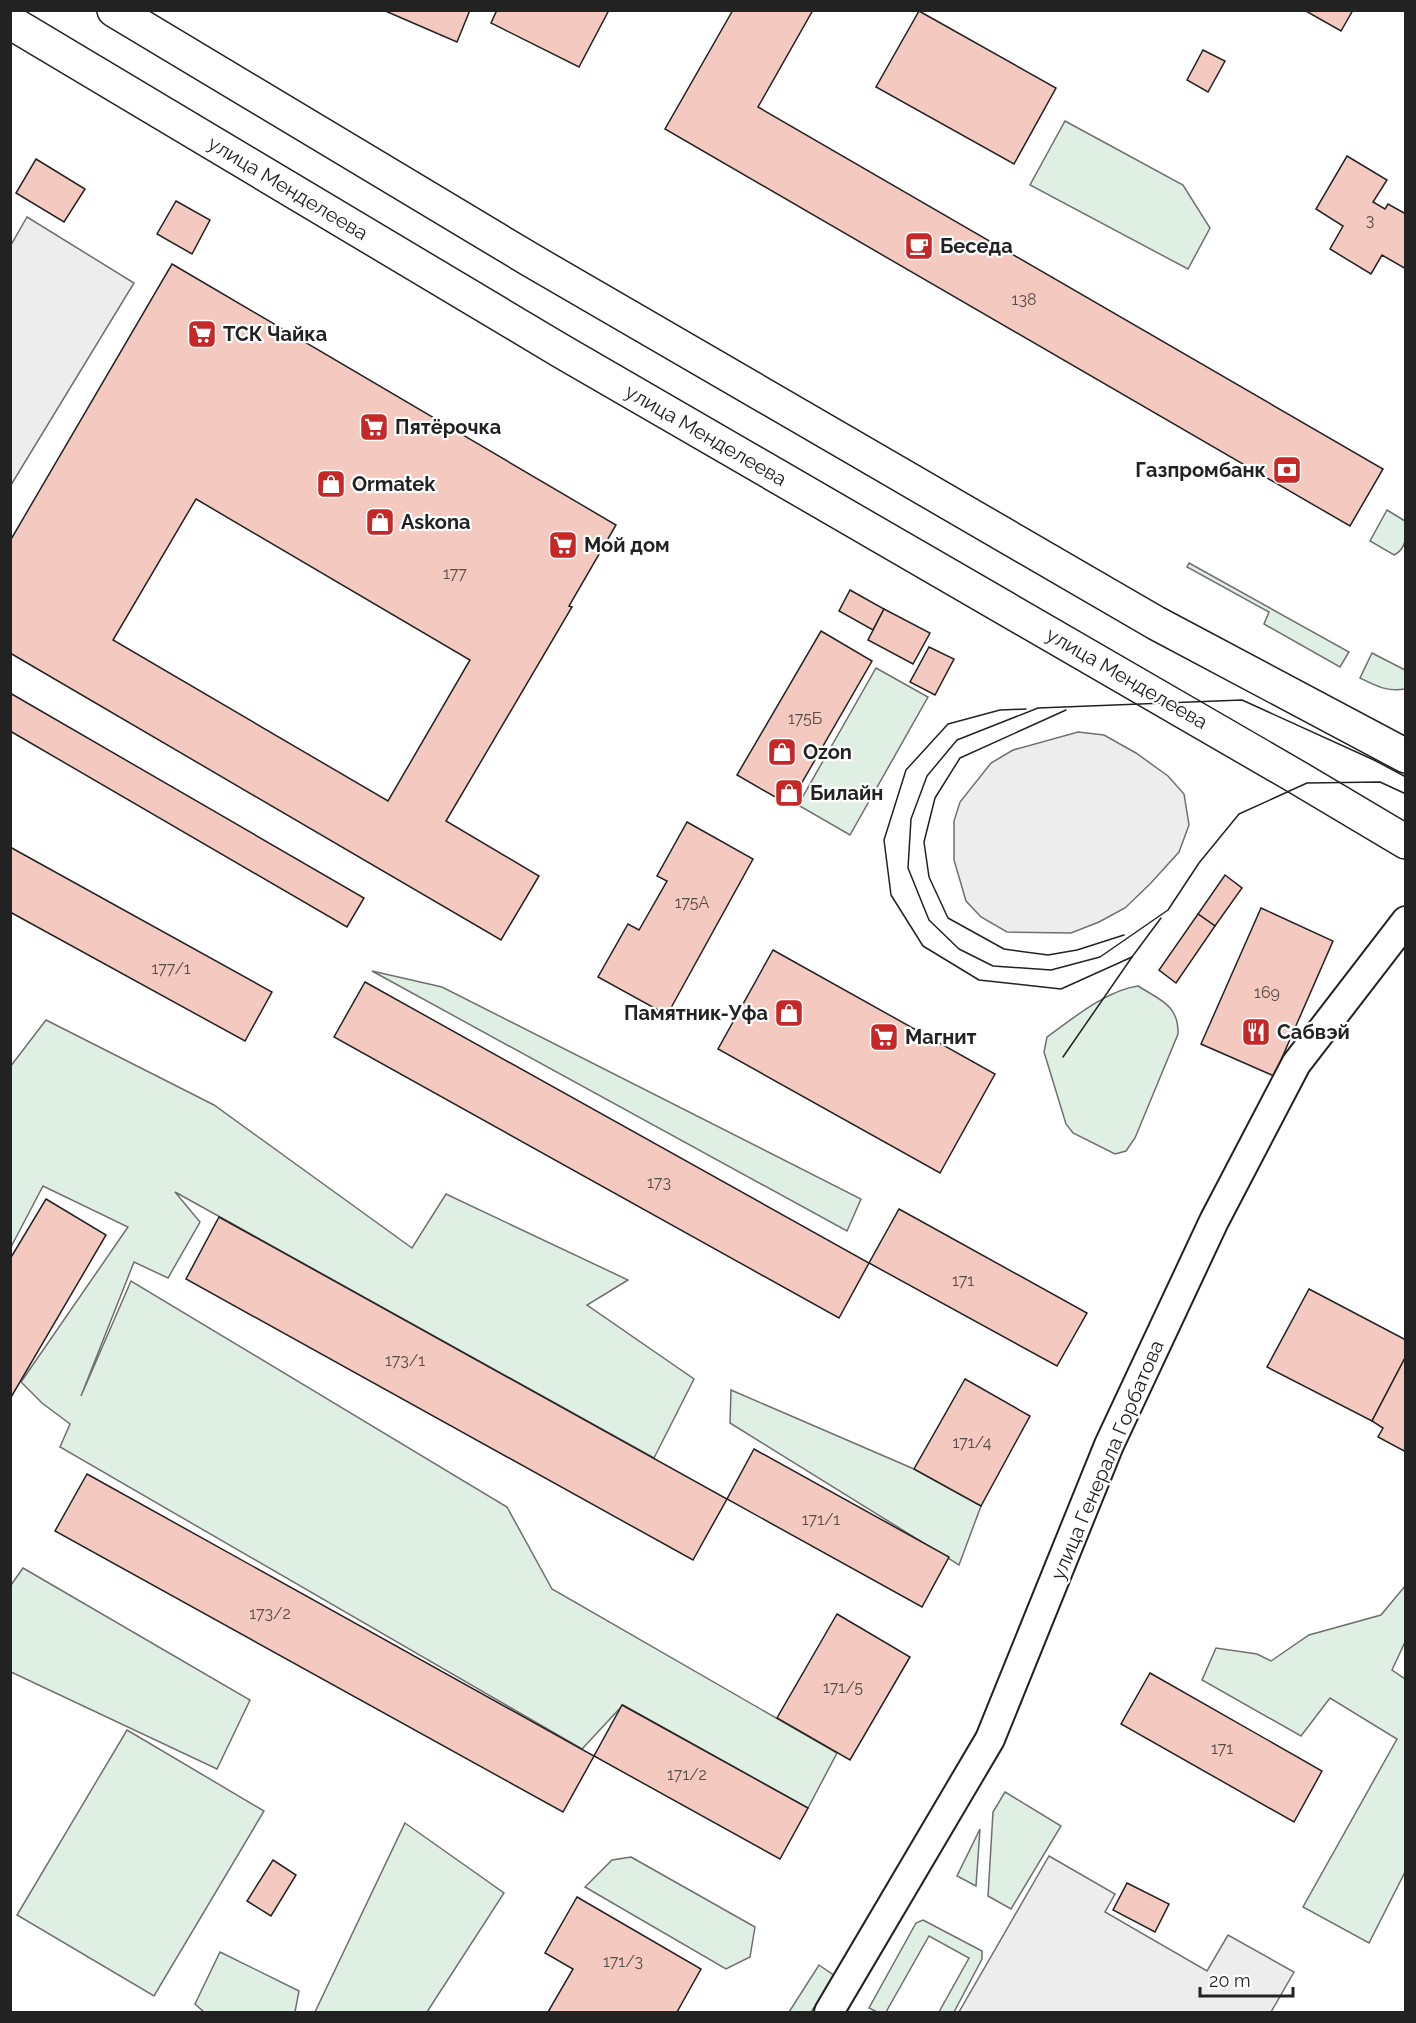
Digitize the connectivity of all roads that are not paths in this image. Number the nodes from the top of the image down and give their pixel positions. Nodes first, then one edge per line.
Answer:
1 (114, 10) edge
2 (10, 22) edge
3 (1406, 756) edge
4 (1406, 842) edge
5 (1406, 921) edge
6 (829, 2013) edge

1 - 3 main road
2 - 4 main road, улица Менделеева
5 - 6 street, улица Генерала Горбатова

